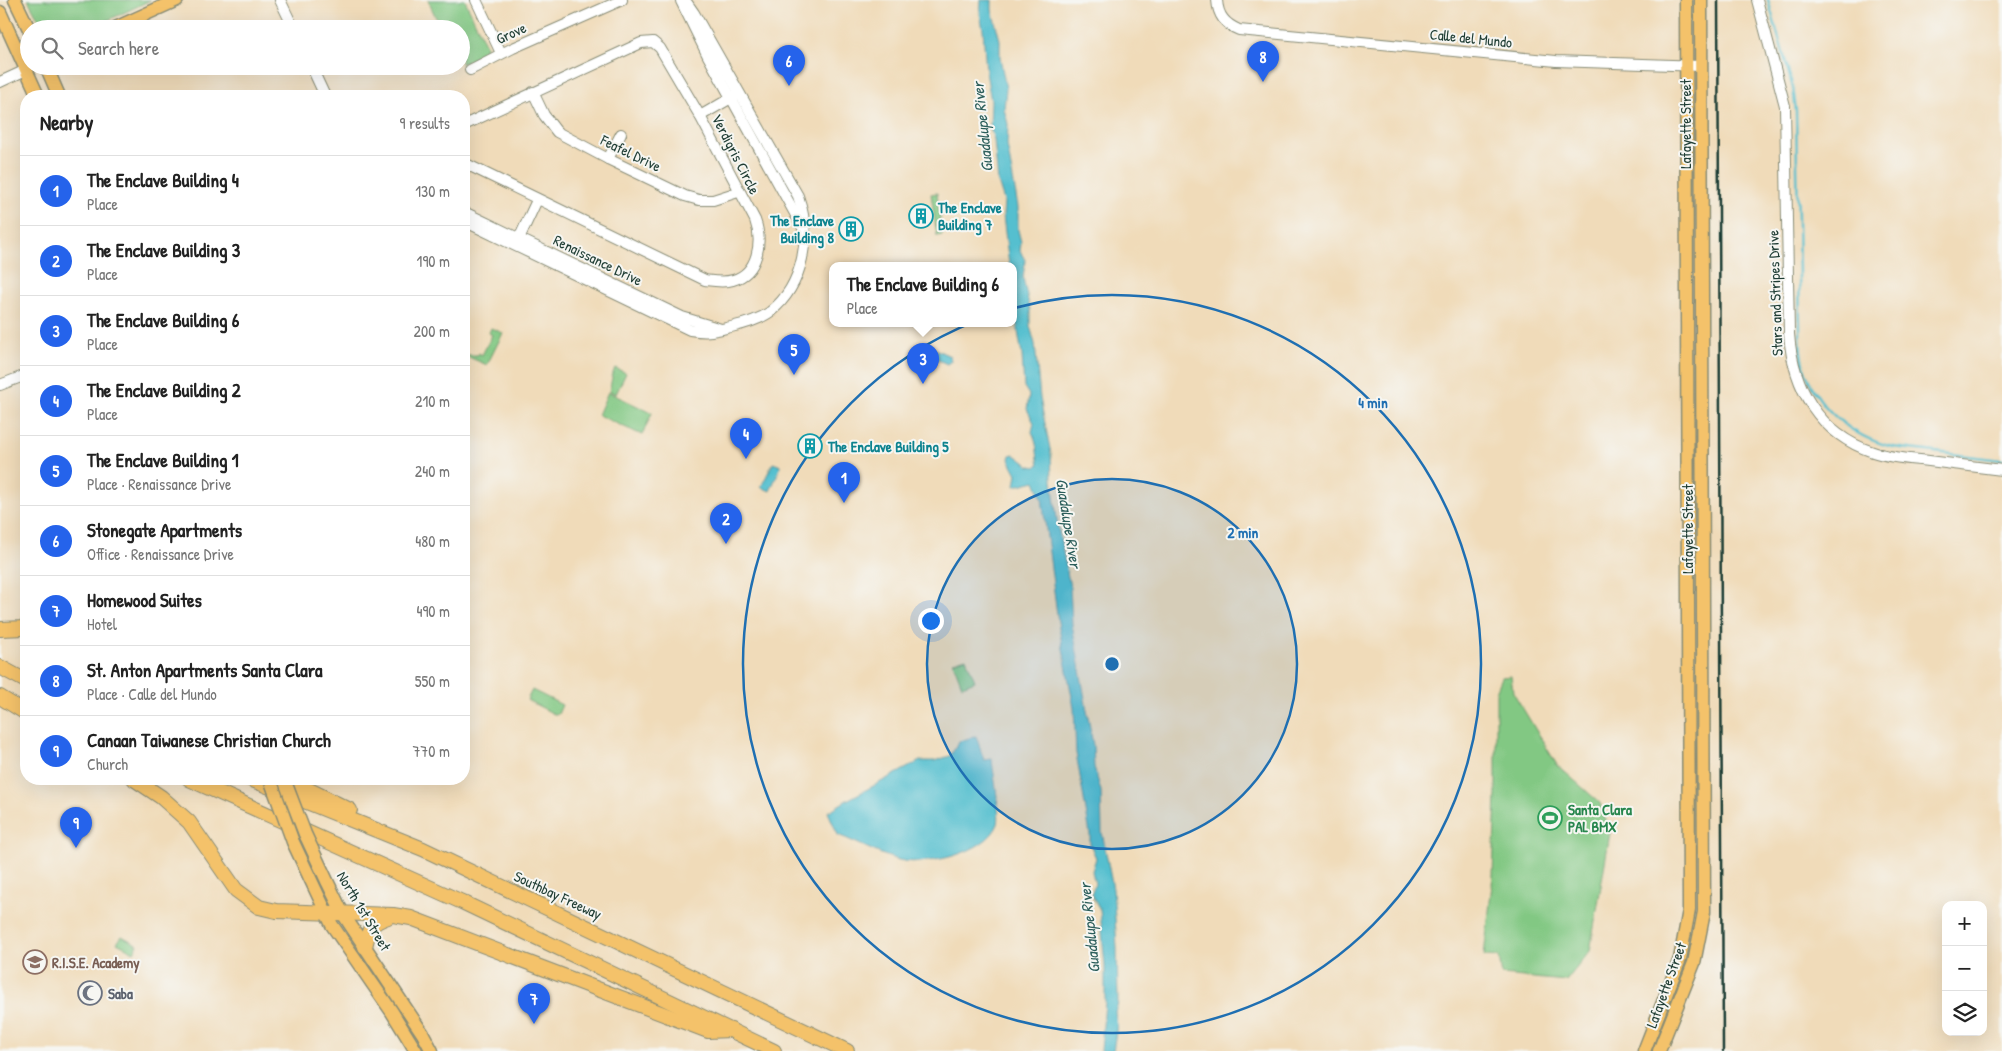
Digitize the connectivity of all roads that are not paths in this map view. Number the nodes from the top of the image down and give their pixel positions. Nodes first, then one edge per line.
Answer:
1 (16, 0) edge
2 (177, 0) edge
3 (280, 0) edge
4 (476, 0) edge
5 (622, 0) edge
6 (680, 0) edge
7 (685, 0) edge
8 (1217, 0) edge
9 (1686, 0) edge
10 (1700, 0) edge
11 (1757, 0) edge
12 (0, 12) edge
13 (25, 20) edge
14 (133, 20) edge
15 (290, 20) edge
16 (20, 49) edge
17 (501, 53) junction
18 (1686, 66) junction
19 (1701, 66) junction
20 (470, 70) dead end
21 (20, 73) edge
22 (32, 75) edge
23 (50, 75) edge
24 (315, 75) edge
25 (0, 82) edge
26 (36, 90) edge
27 (56, 90) edge
28 (322, 90) edge
29 (534, 92) junction
30 (736, 96) junction
31 (700, 116) junction
32 (470, 122) edge
33 (621, 134) dead end
34 (608, 159) junction
35 (470, 166) edge
36 (738, 192) junction
37 (537, 200) junction
38 (470, 215) edge
39 (470, 223) edge
40 (518, 242) junction
41 (20, 377) edge
42 (0, 385) edge
43 (2002, 470) edge
44 (0, 628) edge
45 (20, 628) edge
46 (0, 666) edge
47 (20, 678) edge
48 (0, 688) edge
49 (0, 697) edge
50 (20, 699) edge
51 (20, 709) edge
52 (142, 785) edge
53 (202, 785) edge
54 (265, 785) edge
55 (272, 785) edge
56 (288, 785) edge
57 (298, 785) edge
58 (423, 849) junction
59 (325, 913) junction
60 (343, 914) junction
61 (393, 915) junction
62 (365, 947) junction
63 (731, 1030) junction
64 (416, 1051) edge
65 (432, 1051) edge
66 (774, 1051) edge
67 (848, 1051) edge
68 (1644, 1051) edge
69 (1660, 1051) edge

1 - 13 main road
2 - 14 main road
3 - 15 street
4 - 17 street
5 - 17 street, Grove
6 - 30 street, Renaissance Drive
7 - 30 street, Renaissance Drive
8 - 18 street, Calle del Mundo
9 - 18 main road, Lafayette Street
10 - 19 main road, Lafayette Street
11 - 43 street, Stars and Stripes Drive
12 - 16 main road
17 - 20 street, Grove
18 - 19 street, Calle del Mundo
18 - 68 main road, Lafayette Street
19 - 69 main road, Lafayette Street
21 - 25 street
22 - 26 main road
23 - 27 main road
24 - 28 street
29 - 31 street, Verdigris Circle
29 - 32 street, Verdigris Circle
29 - 34 street, Feafel Drive
30 - 31 street
30 - 40 street, Renaissance Drive
31 - 36 street, Verdigris Circle
33 - 34 street
34 - 36 street, Feafel Drive
35 - 37 street, Verdigris Circle
36 - 37 street, Verdigris Circle
37 - 40 street
38 - 40 street, Renaissance Drive
39 - 40 street, Renaissance Drive
41 - 42 street
44 - 45 highway
46 - 47 highway
48 - 50 highway
49 - 51 highway
52 - 59 highway
53 - 63 highway
54 - 58 highway, Southbay Freeway
55 - 59 main road, North 1st Street, bridge
56 - 60 main road, North 1st Street, bridge
57 - 58 highway
58 - 67 highway, Southbay Freeway
59 - 60 highway
59 - 64 main road, North 1st Street
60 - 61 highway
60 - 62 main road, North 1st Street
61 - 62 highway
61 - 63 highway
62 - 65 main road, North 1st Street
63 - 66 highway

